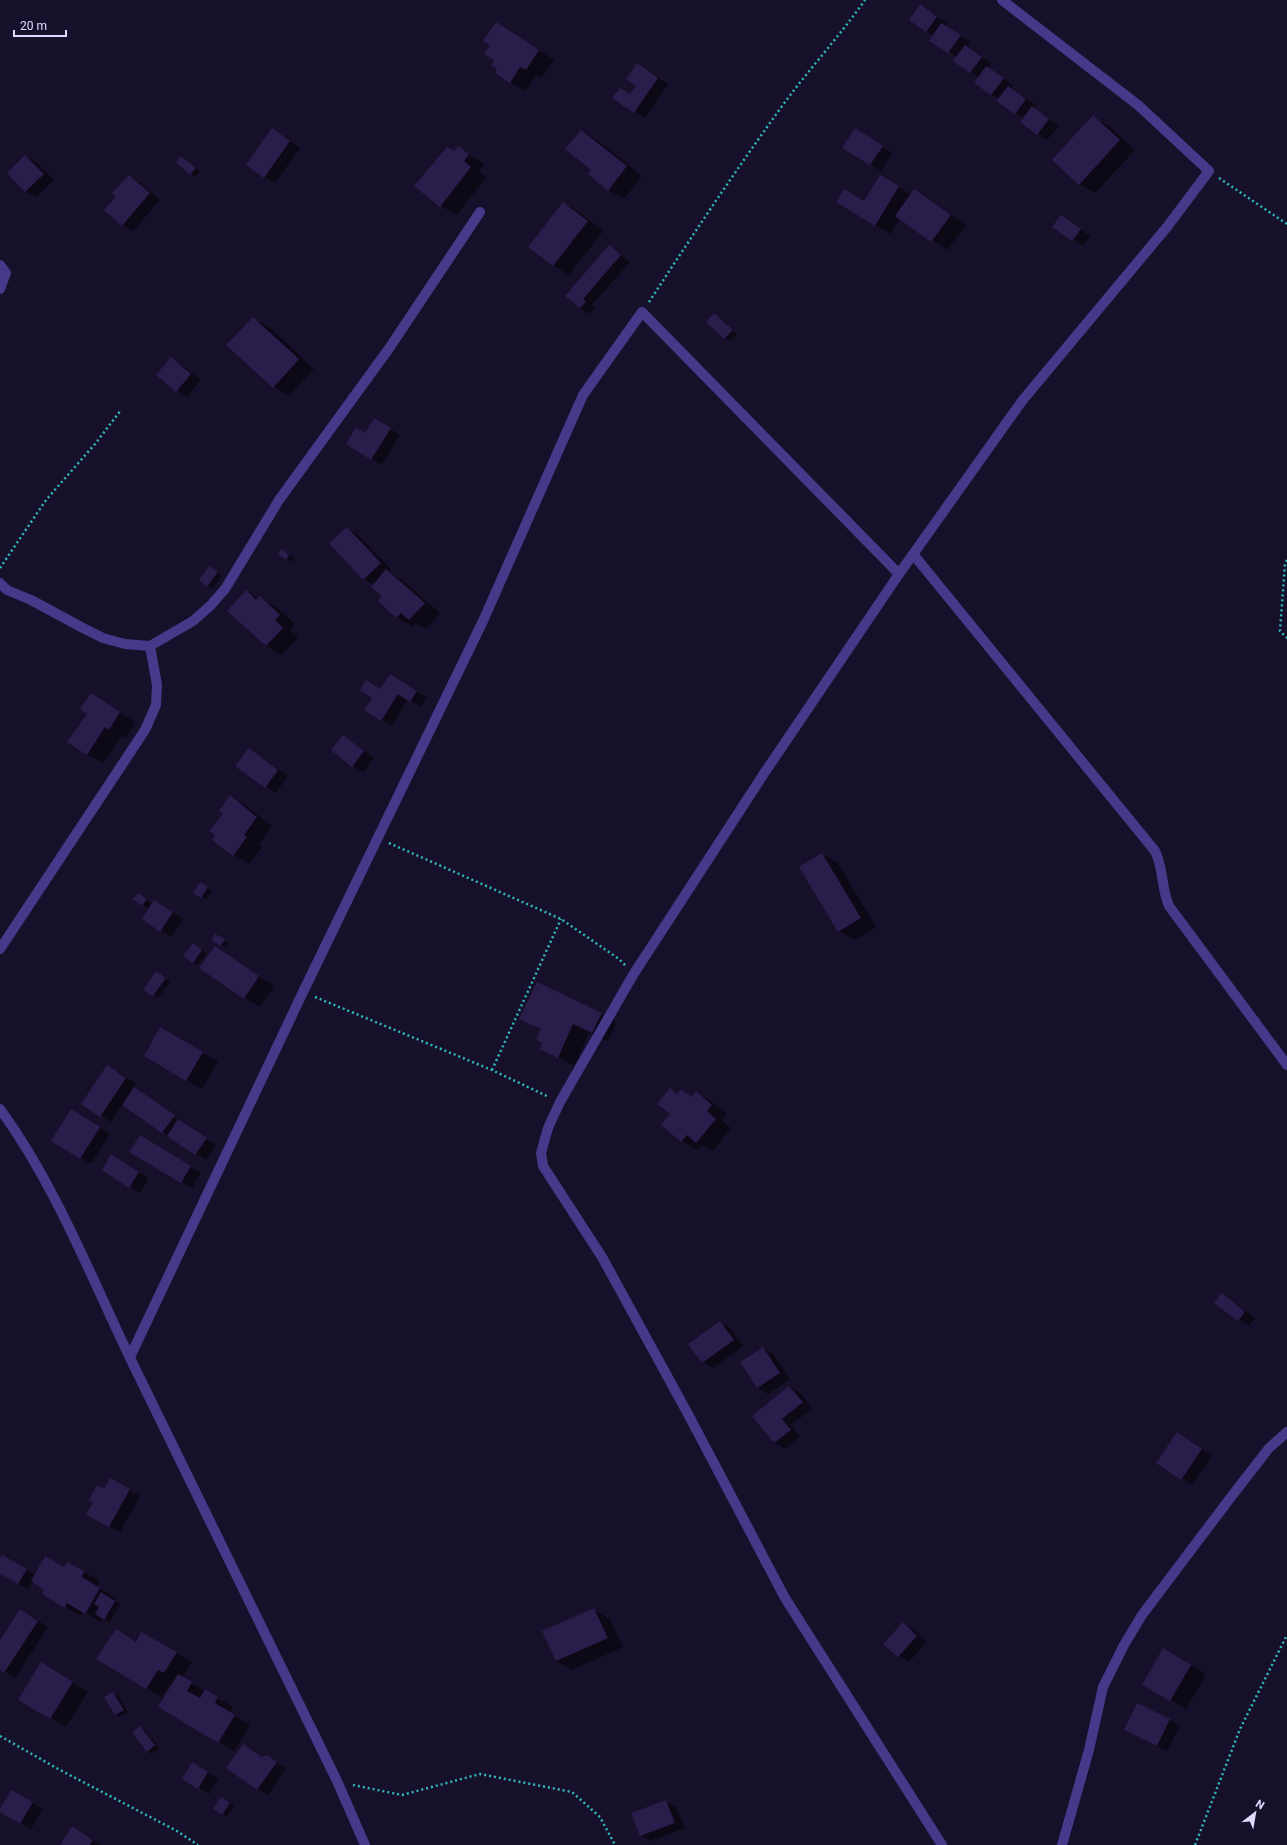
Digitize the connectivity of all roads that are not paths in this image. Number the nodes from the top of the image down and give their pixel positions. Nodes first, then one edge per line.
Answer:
1 (1002, 0) edge
2 (480, 212) dead end
3 (0, 265) edge
4 (0, 289) edge
5 (913, 554) junction
6 (899, 574) junction
7 (0, 584) edge
8 (150, 646) junction
9 (0, 949) edge
10 (1287, 1064) edge
11 (0, 1109) edge
12 (130, 1357) junction
13 (1287, 1432) edge
14 (365, 1845) edge
15 (942, 1845) edge
16 (1062, 1845) edge

1 - 5 street
2 - 8 street
3 - 4 street
5 - 6 street
5 - 10 street
6 - 12 street
6 - 15 street
7 - 8 street
8 - 9 street
11 - 12 street
12 - 14 street
13 - 16 street

